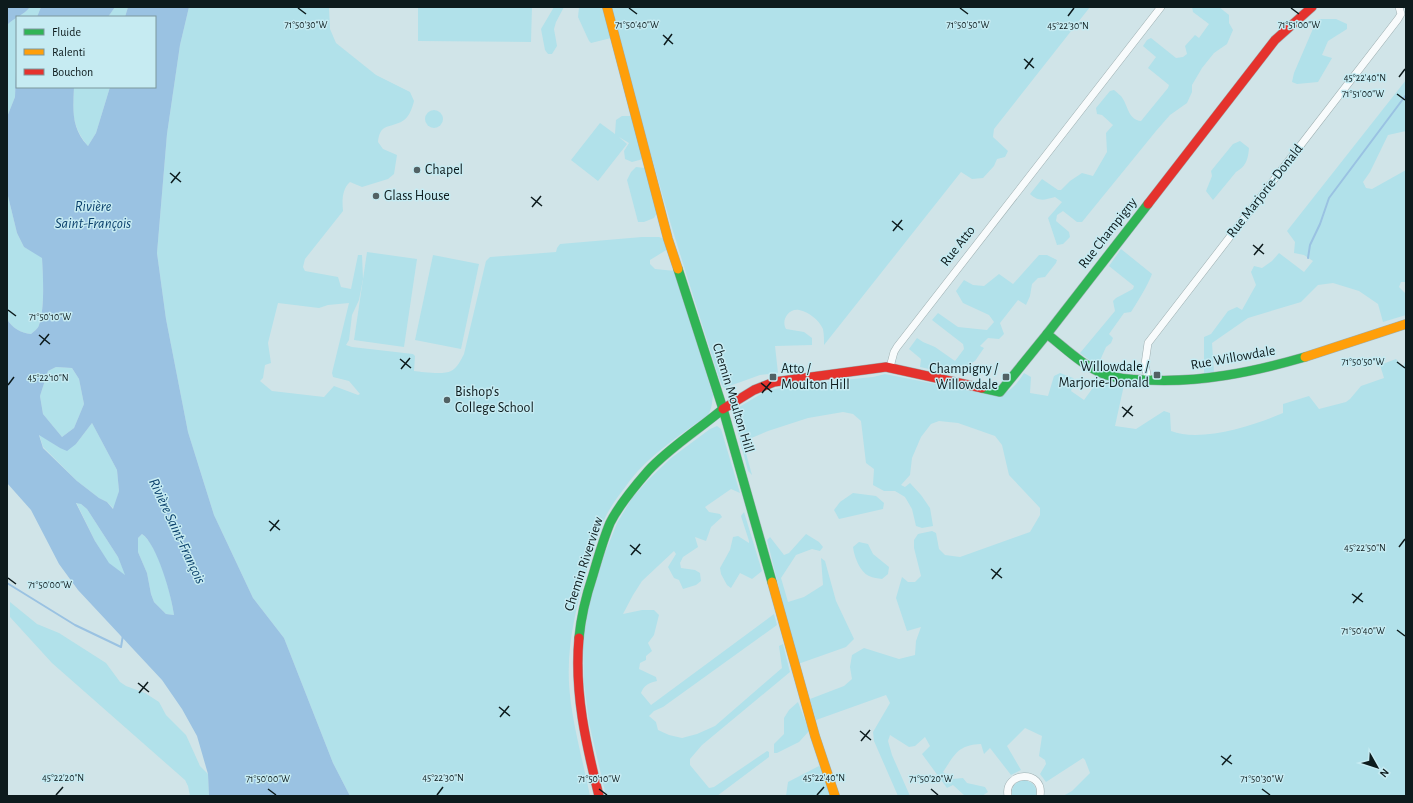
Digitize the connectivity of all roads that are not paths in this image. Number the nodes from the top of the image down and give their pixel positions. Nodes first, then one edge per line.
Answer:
1 (607, 7) edge
2 (1161, 7) edge
3 (1312, 7) edge
4 (1399, 7) edge
5 (1406, 324) edge
6 (1047, 334) junction
7 (890, 368) junction
8 (1148, 380) junction
9 (722, 409) junction
10 (599, 796) edge
11 (835, 796) edge
12 (1008, 796) edge
13 (1040, 796) edge

1 - 9 street, Chemin Moulton Hill
2 - 7 street, Rue Atto
3 - 6 street, Rue Champigny
4 - 8 street, Rue Marjorie-Donald
5 - 8 street, Rue Willowdale
6 - 7 street, Rue Champigny
6 - 8 street, Rue Willowdale
7 - 9 street
9 - 10 street, Chemin Riverview
9 - 11 street, Chemin Moulton Hill
12 - 13 street

